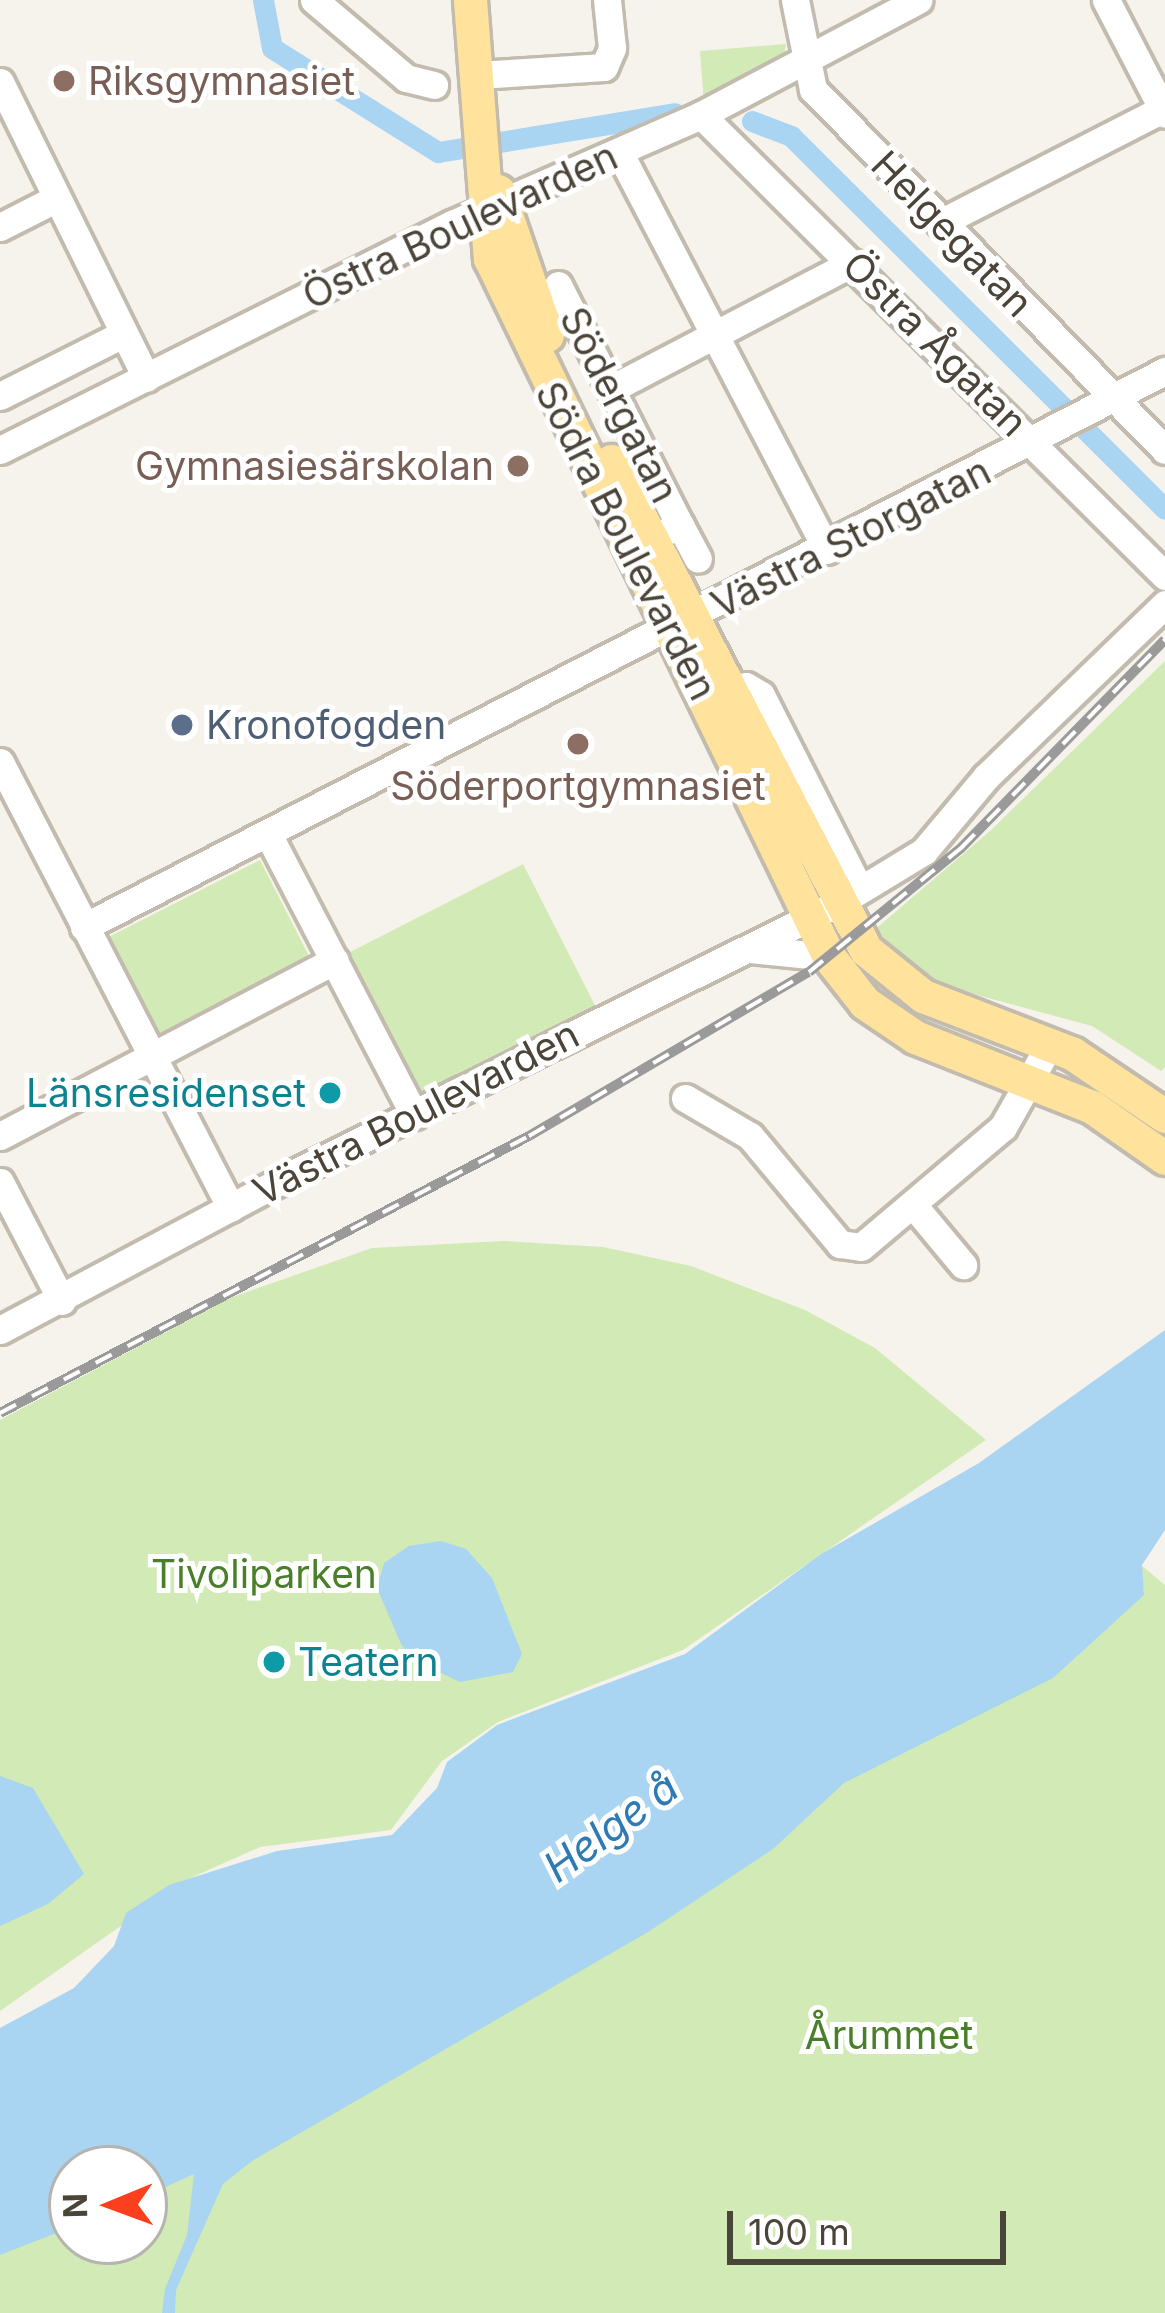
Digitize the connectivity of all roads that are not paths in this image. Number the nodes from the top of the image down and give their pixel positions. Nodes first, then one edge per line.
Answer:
1 (314, 0) edge
2 (470, 0) edge
3 (607, 0) edge
4 (795, 0) edge
5 (918, 0) edge
6 (1106, 0) edge
7 (804, 61) junction
8 (478, 75) junction
9 (2, 76) edge
10 (434, 85) dead end
11 (1164, 111) edge
12 (701, 115) junction
13 (619, 152) junction
14 (55, 199) junction
15 (492, 207) junction
16 (940, 224) junction
17 (0, 226) edge
18 (852, 263) junction
19 (558, 285) dead end
20 (121, 334) junction
21 (714, 334) junction
22 (1165, 371) edge
23 (146, 378) junction
24 (611, 389) junction
25 (0, 396) edge
26 (1105, 402) junction
27 (1043, 438) junction
28 (0, 450) edge
29 (1165, 450) edge
30 (666, 532) junction
31 (827, 550) junction
32 (698, 559) dead end
33 (1165, 576) edge
34 (1165, 604) edge
35 (682, 625) junction
36 (0, 762) edge
37 (268, 834) junction
38 (834, 902) junction
39 (84, 927) junction
40 (745, 948) junction
41 (829, 957) junction
42 (335, 960) junction
43 (1051, 1044) junction
44 (153, 1058) junction
45 (1031, 1081) junction
46 (685, 1097) dead end
47 (414, 1115) junction
48 (1165, 1116) edge
49 (0, 1136) edge
50 (1165, 1158) edge
51 (0, 1182) edge
52 (914, 1206) junction
53 (231, 1208) junction
54 (963, 1265) dead end
55 (62, 1300) junction
56 (0, 1330) edge

1 - 10 street
2 - 8 main road, Södra Boulevarden
3 - 8 street
4 - 7 street
5 - 7 street, Östra Boulevarden
6 - 11 street
7 - 12 street, Östra Boulevarden
7 - 16 street, Helgegatan
8 - 15 main road, Södra Boulevarden
9 - 14 street
11 - 16 street
12 - 13 street, Östra Boulevarden
12 - 18 street, Östra Ågatan
13 - 15 street, Östra Boulevarden
13 - 21 street
14 - 17 street
14 - 20 street
15 - 23 street, Östra Boulevarden
15 - 30 main road, Södra Boulevarden
15 - 35 main road, Södra Boulevarden
16 - 26 street, Helgegatan
18 - 21 street
18 - 27 street, Östra Ågatan
19 - 24 street, Södergatan
20 - 23 street
20 - 25 street
21 - 24 street
21 - 31 street
22 - 26 street, Västra Storgatan
23 - 28 street, Östra Boulevarden
24 - 30 street, Södergatan
26 - 27 street, Västra Storgatan
26 - 29 street, Helgegatan
27 - 31 street, Västra Storgatan
27 - 33 street, Östra Ågatan
30 - 32 street, Södergatan
30 - 35 main road, Södra Boulevarden
31 - 35 street, Västra Storgatan
34 - 38 street
35 - 37 street, Västra Storgatan
35 - 38 main road, Södra Boulevarden
35 - 38 main road, Södra Boulevarden
36 - 39 street
37 - 39 street, Västra Storgatan
37 - 42 street
38 - 40 street, Västra Boulevarden
38 - 41 main road
38 - 43 main road
39 - 44 street
40 - 41 street
40 - 47 street, Västra Boulevarden
41 - 45 main road
42 - 44 street
42 - 47 street
43 - 45 street
43 - 48 main road
44 - 49 street
44 - 53 street
45 - 50 main road
45 - 52 street
46 - 52 street
47 - 53 street, Västra Boulevarden
51 - 55 street
52 - 54 street
53 - 55 street, Västra Boulevarden
55 - 56 street, Västra Boulevarden

